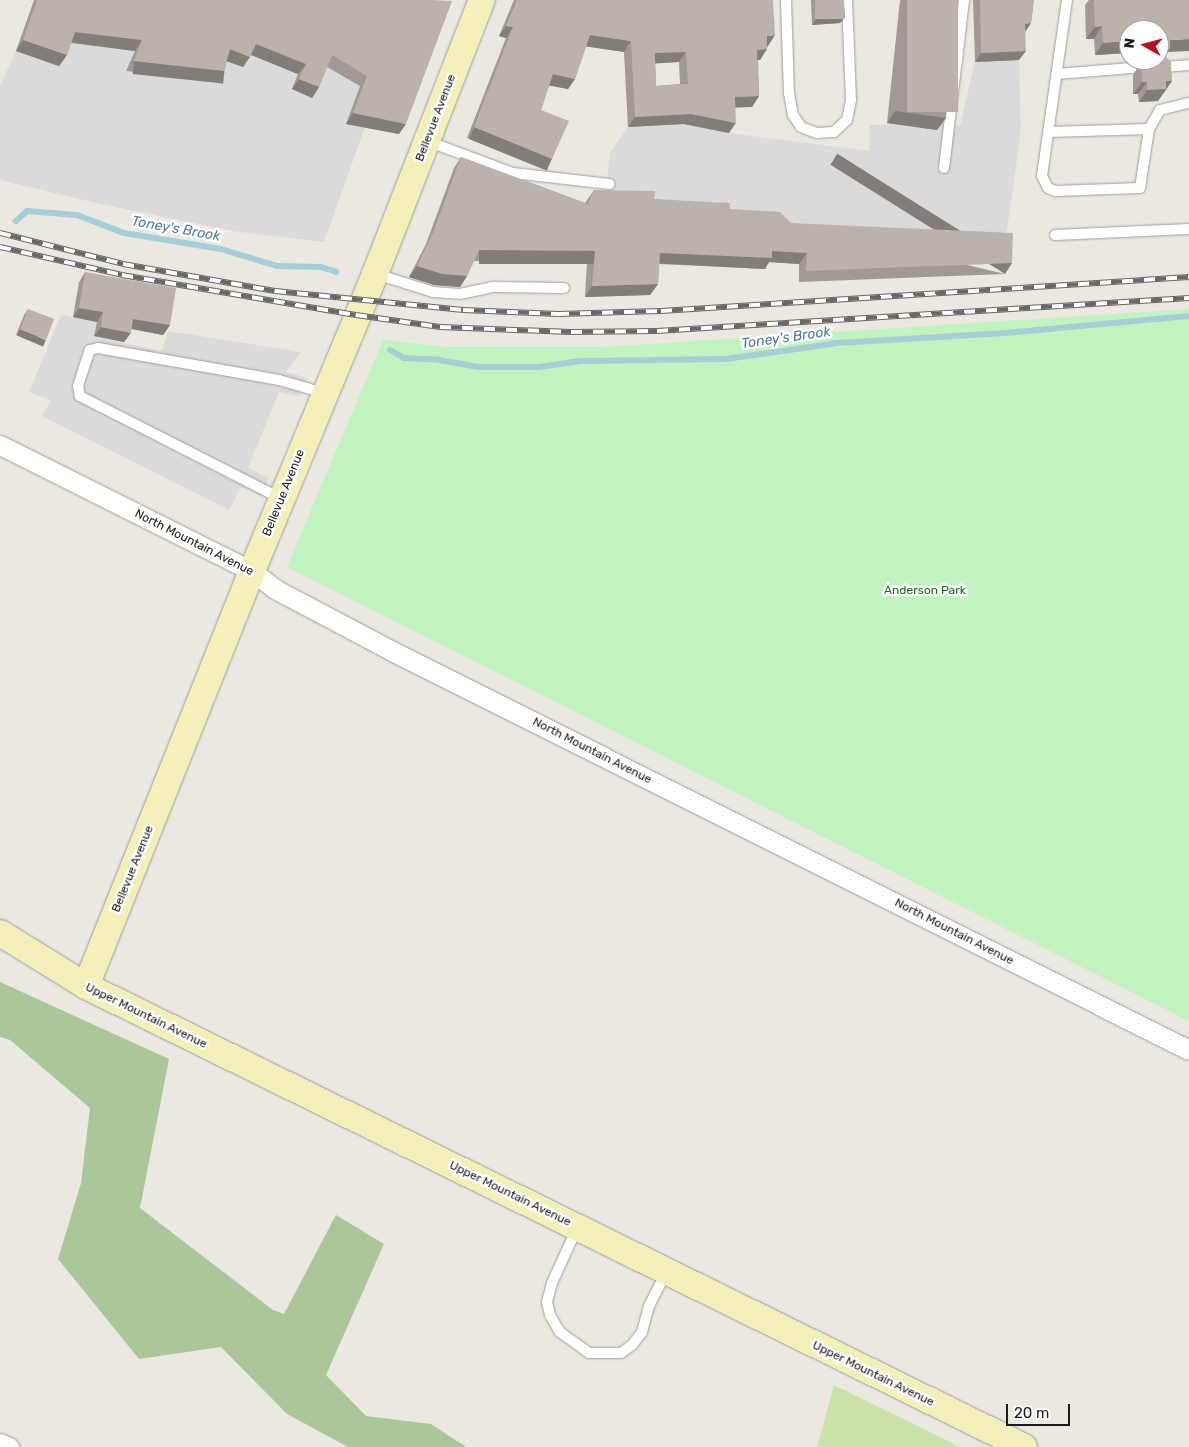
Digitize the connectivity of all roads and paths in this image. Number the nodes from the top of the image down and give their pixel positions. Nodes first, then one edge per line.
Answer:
1 (482, 0) edge
2 (786, 0) edge
3 (847, 0) edge
4 (964, 0) edge
5 (1067, 0) edge
6 (1189, 65) edge
7 (1169, 66) edge
8 (1119, 69) edge
9 (1057, 74) junction
10 (1189, 103) edge
11 (1149, 129) junction
12 (1048, 132) junction
13 (426, 141) junction
14 (944, 168) dead end
15 (609, 184) dead end
16 (1189, 223) edge
17 (1189, 229) edge
18 (1055, 235) dead end
19 (375, 274) junction
20 (564, 288) dead end
21 (324, 393) junction
22 (0, 445) edge
23 (281, 499) junction
24 (252, 571) junction
25 (0, 933) edge
26 (86, 986) junction
27 (1189, 1050) edge
28 (577, 1227) junction
29 (666, 1272) junction
30 (0, 1443) edge
31 (9, 1447) edge
32 (1024, 1447) edge

1 - 13 street, Bellevue Avenue
2 - 3 lane
4 - 14 lane
5 - 9 lane
6 - 7 lane
8 - 9 lane
9 - 12 lane
10 - 11 lane
11 - 12 lane
11 - 12 lane
13 - 15 lane
13 - 19 street, Bellevue Avenue
16 - 17 lane
17 - 18 lane
19 - 20 lane
19 - 21 street, Bellevue Avenue
21 - 23 street, Bellevue Avenue
21 - 23 lane
22 - 24 street, North Mountain Avenue
23 - 24 street, Bellevue Avenue
24 - 26 street, Bellevue Avenue
24 - 27 street, North Mountain Avenue
25 - 26 street, Upper Mountain Avenue
26 - 28 street, Upper Mountain Avenue
28 - 29 street, Upper Mountain Avenue
28 - 29 lane
29 - 32 street, Upper Mountain Avenue
30 - 31 street

